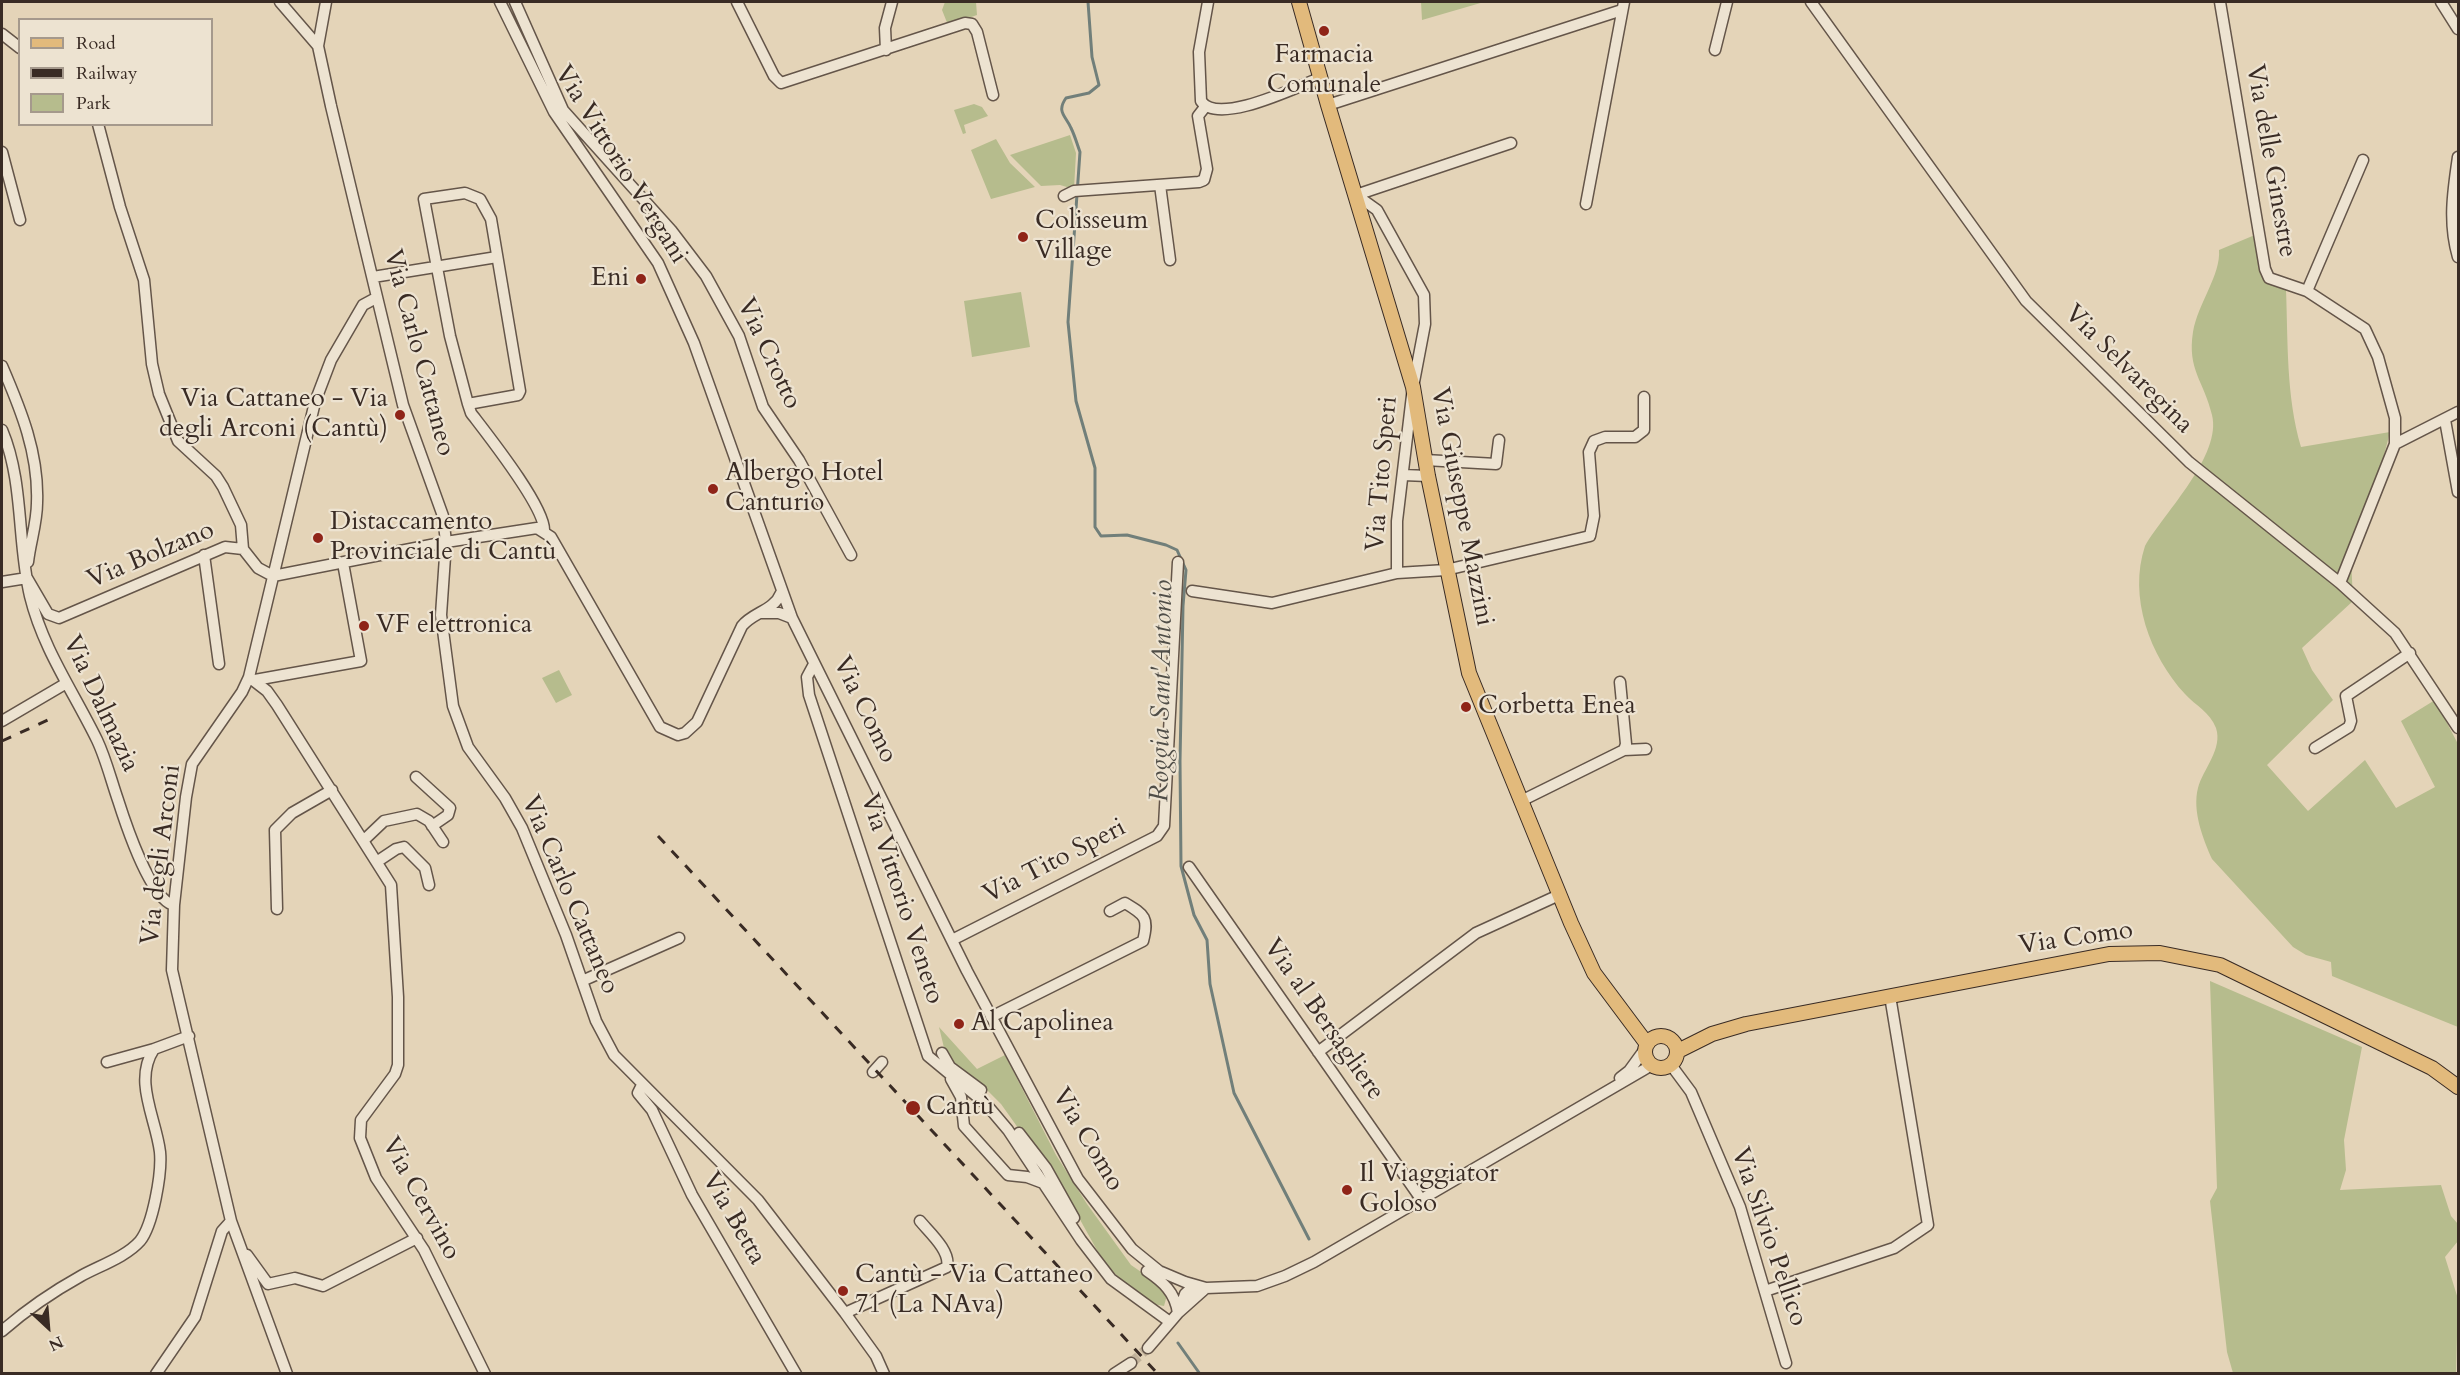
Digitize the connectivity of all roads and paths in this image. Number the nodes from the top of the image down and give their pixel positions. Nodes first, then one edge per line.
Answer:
1 (280, 2) edge
2 (326, 2) edge
3 (500, 2) edge
4 (515, 2) edge
5 (737, 2) edge
6 (892, 2) edge
7 (1208, 2) edge
8 (1299, 2) edge
9 (1727, 2) edge
10 (1811, 2) edge
11 (2220, 2) edge
12 (2440, 2) edge
13 (1623, 6) edge
14 (2458, 28) edge
15 (2, 34) edge
16 (18, 46) edge
17 (318, 46) junction
18 (886, 50) junction
19 (1715, 50) dead end
20 (1320, 78) junction
21 (993, 95) dead end
22 (1328, 105) junction
23 (1205, 107) junction
24 (99, 126) edge
25 (1511, 143) dead end
26 (2, 152) edge
27 (2458, 157) edge
28 (2363, 160) dead end
29 (1160, 185) junction
30 (7, 192) edge
31 (1356, 195) junction
32 (1064, 196) dead end
33 (1586, 204) dead end
34 (20, 220) dead end
35 (497, 257) junction
36 (2458, 257) edge
37 (1170, 260) dead end
38 (436, 266) junction
39 (373, 277) junction
40 (2307, 291) junction
41 (376, 298) junction
42 (2, 366) edge
43 (1413, 387) junction
44 (1644, 397) dead end
45 (468, 404) junction
46 (2458, 412) edge
47 (2445, 420) junction
48 (2, 430) edge
49 (1499, 440) dead end
50 (2395, 444) junction
51 (1425, 460) junction
52 (1404, 475) junction
53 (1428, 476) junction
54 (2458, 492) edge
55 (544, 531) junction
56 (446, 543) junction
57 (243, 549) junction
58 (204, 555) junction
59 (851, 555) dead end
60 (1178, 562) dead end
61 (343, 563) junction
62 (1446, 570) junction
63 (1397, 573) junction
64 (273, 576) junction
65 (27, 578) junction
66 (2, 582) edge
67 (2340, 583) junction
68 (1192, 591) dead end
69 (781, 593) junction
70 (758, 613) junction
71 (792, 618) junction
72 (2410, 653) junction
73 (219, 664) dead end
74 (814, 664) junction
75 (252, 679) junction
76 (1620, 682) dead end
77 (65, 684) junction
78 (2, 721) edge
79 (2458, 728) edge
80 (2315, 748) dead end
81 (1646, 749) dead end
82 (1624, 750) junction
83 (416, 777) dead end
84 (332, 790) junction
85 (1521, 801) junction
86 (432, 826) junction
87 (363, 841) junction
88 (443, 842) dead end
89 (378, 861) junction
90 (1189, 867) dead end
91 (429, 885) dead end
92 (1559, 895) junction
93 (174, 905) junction
94 (278, 909) dead end
95 (1110, 911) dead end
96 (679, 938) dead end
97 (952, 940) junction
98 (582, 981) junction
99 (1890, 996) junction
100 (992, 1017) junction
101 (1712, 1034) junction
102 (189, 1036) junction
103 (1655, 1042) junction
104 (154, 1049) junction
105 (1677, 1051) junction
106 (1318, 1052) junction
107 (942, 1053) dead end
108 (107, 1062) dead end
109 (882, 1062) dead end
110 (1652, 1065) junction
111 (1671, 1065) junction
112 (873, 1072) dead end
113 (948, 1074) junction
114 (642, 1086) junction
115 (2458, 1087) edge
116 (1583, 1104) junction
117 (1043, 1183) junction
118 (1421, 1198) junction
119 (231, 1221) junction
120 (920, 1221) dead end
121 (417, 1238) junction
122 (239, 1243) junction
123 (1132, 1249) junction
124 (1195, 1285) junction
125 (1206, 1288) junction
126 (1765, 1291) junction
127 (845, 1313) junction
128 (1174, 1318) junction
129 (2, 1331) edge
130 (1148, 1348) tunnel mouth
131 (1131, 1363) tunnel mouth
132 (1785, 1363) dead end
133 (286, 1371) edge
134 (156, 1374) edge
135 (297, 1374) edge
136 (485, 1374) edge
137 (796, 1374) edge
138 (884, 1374) edge
139 (1114, 1374) edge

1 - 17 street
2 - 17 street, Via Carlo Cattaneo
3 - 69 street, Via Vittorio Vergani
4 - 59 street, Via Crotto
5 - 18 street
6 - 18 street
7 - 23 street
8 - 20 main road, Via Giuseppe Mazzini
9 - 19 street
10 - 67 street, Via Selvaregina
11 - 40 street, Via delle Ginestre
12 - 14 street
13 - 22 street
13 - 33 street
15 - 16 street
17 - 39 street, Via Carlo Cattaneo
18 - 21 street
20 - 22 main road, Via Giuseppe Mazzini
20 - 23 street
22 - 31 main road, Via Giuseppe Mazzini
23 - 29 street
24 - 57 street
25 - 31 street
26 - 30 street
27 - 36 street
28 - 40 street
29 - 32 street
29 - 37 street
30 - 34 street
31 - 43 main road, Via Giuseppe Mazzini
31 - 43 street, Via Tito Speri
35 - 38 street
35 - 38 street
35 - 45 street
38 - 39 street
38 - 45 street
39 - 41 street, Via Carlo Cattaneo
40 - 50 street, Via delle Ginestre
41 - 56 street, Via Carlo Cattaneo
41 - 64 street, Via degli Arconi
42 - 65 street
43 - 51 main road, Via Giuseppe Mazzini
43 - 52 street, Via Tito Speri
44 - 62 street
45 - 55 street
46 - 47 street
47 - 50 street
47 - 54 street
48 - 65 street, Via Dalmazia
49 - 51 street
50 - 67 street, Via delle Ginestre
51 - 53 main road, Via Giuseppe Mazzini
52 - 53 street
52 - 63 street, Via Tito Speri
53 - 62 main road, Via Giuseppe Mazzini
55 - 56 street
55 - 70 street
56 - 61 street
56 - 98 street, Via Carlo Cattaneo
57 - 58 street, Via Bolzano
57 - 64 street, Via Bolzano
58 - 65 street, Via Bolzano
58 - 73 street
60 - 97 street, Via Tito Speri
61 - 64 street
61 - 75 street
62 - 63 street
62 - 85 main road, Via Giuseppe Mazzini
63 - 68 street, Via Tito Speri
64 - 75 street, Via degli Arconi
65 - 66 street
65 - 77 street, Via Dalmazia
67 - 72 street, Via Selvaregina
69 - 70 street
69 - 71 street, Via Como
70 - 71 street
71 - 74 street, Via Como
72 - 79 street, Via Selvaregina
72 - 80 street
74 - 97 street, Via Como
74 - 113 street, Via Vittorio Veneto
75 - 84 street, Via Cervino
75 - 93 street, Via degli Arconi
76 - 82 street
77 - 78 street
77 - 93 street, Via Dalmazia
81 - 82 street
82 - 85 street
83 - 86 street
84 - 87 street, Via Cervino
84 - 94 street
85 - 92 main road, Via Giuseppe Mazzini
86 - 87 street
86 - 88 street
87 - 89 street, Via Cervino
89 - 91 street
89 - 121 street, Via Cervino
90 - 106 street, Via al Bersagliere
92 - 103 main road, Via Giuseppe Mazzini
92 - 106 street
93 - 102 street, Via degli Arconi
95 - 100 street
96 - 98 street
97 - 100 street, Via Como
98 - 114 street, Via Carlo Cattaneo
99 - 101 main road, Via Como
99 - 115 main road, Via Como
99 - 126 street
100 - 123 street, Via Como
101 - 103 main road, Via Como
101 - 105 main road, Via Como
102 - 104 street
102 - 119 street, Via degli Arconi
103 - 105 main road
103 - 110 main road
103 - 116 street, Via Como
104 - 108 street
104 - 129 street
105 - 111 main road
106 - 118 street, Via al Bersagliere
107 - 128 street
109 - 112 street
110 - 111 main road
110 - 116 street, Via Como
111 - 126 street, Via Silvio Pellico
113 - 117 street, Via Vittorio Veneto
113 - 117 street, Via Vittorio Veneto
114 - 127 street, Via Carlo Cattaneo
114 - 137 street, Via Betta
116 - 118 street, Via Como
117 - 128 street, Via Vittorio Veneto
118 - 125 street, Via Como
119 - 122 street, Via degli Arconi
119 - 134 street
120 - 127 street
121 - 122 street
121 - 136 street, Via Cervino
122 - 133 street, Via degli Arconi
123 - 124 street, Via Como
123 - 128 street
124 - 125 street, Via Como
124 - 128 street
125 - 128 street
126 - 132 street, Via Silvio Pellico
127 - 138 street, Via Carlo Cattaneo
128 - 130 street
131 - 139 street
133 - 135 street

